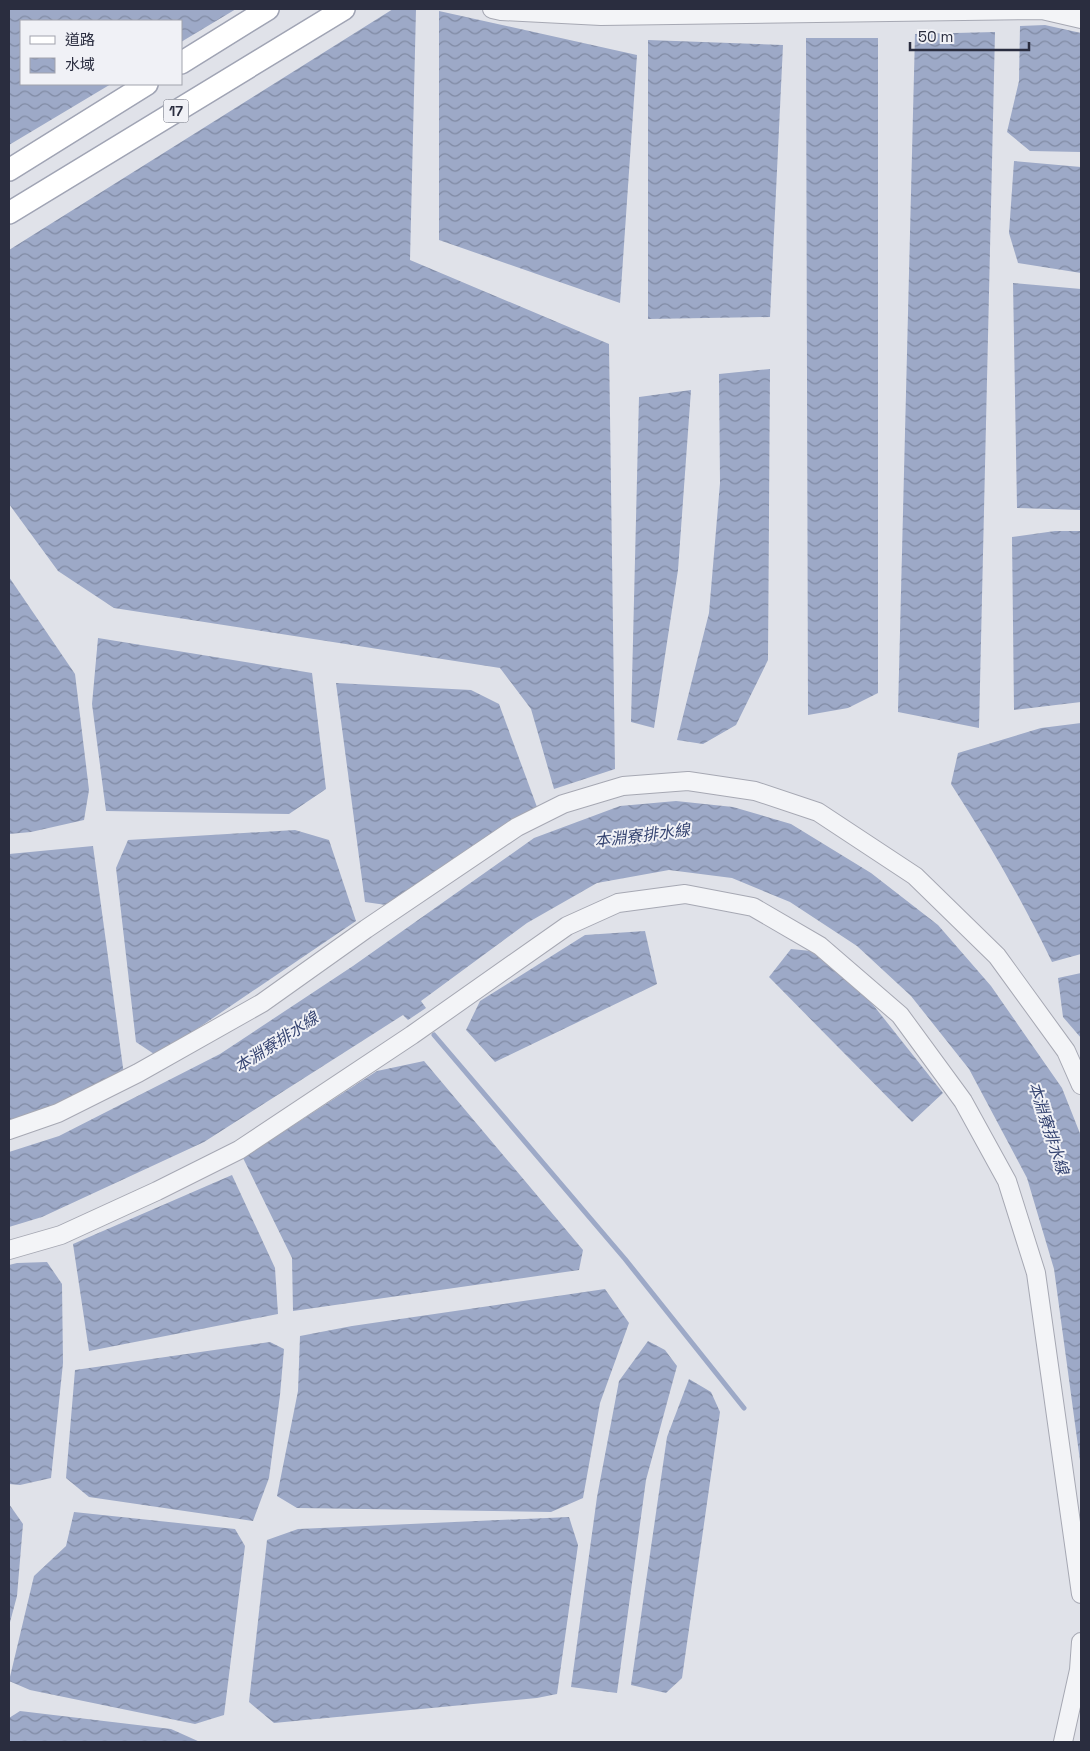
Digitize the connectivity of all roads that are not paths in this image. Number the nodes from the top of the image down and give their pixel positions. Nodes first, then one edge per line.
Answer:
1 (268, 9) edge
2 (344, 9) edge
3 (492, 9) edge
4 (1081, 19) edge
5 (182, 62) edge
6 (145, 85) edge
7 (9, 170) edge
8 (9, 213) edge
9 (1081, 1085) edge
10 (9, 1130) edge
11 (9, 1250) edge
12 (1081, 1594) edge
13 (1081, 1642) edge
14 (1063, 1742) edge

1 - 5 main road
2 - 8 main road, 17
3 - 4 lane
6 - 7 main road
9 - 10 lane
11 - 12 lane
13 - 14 lane

